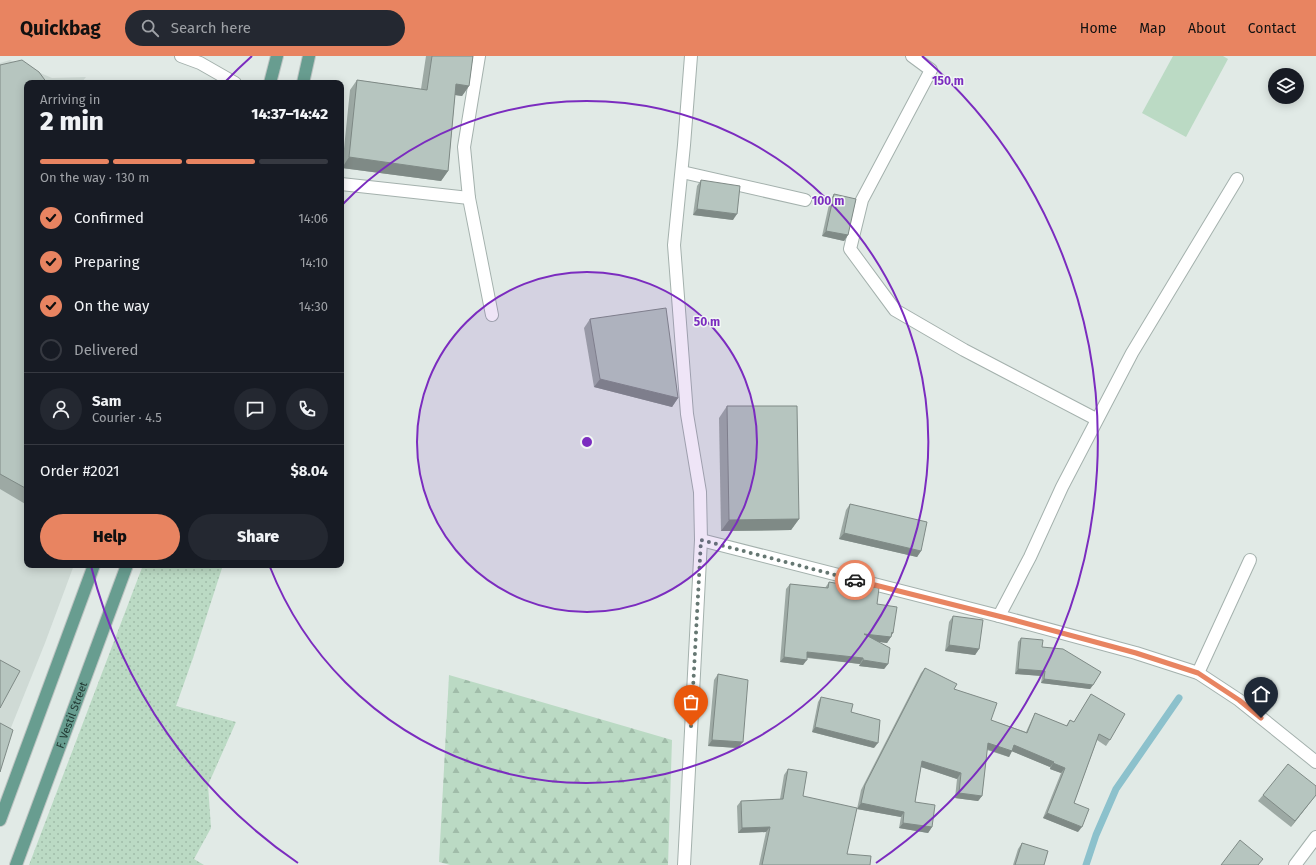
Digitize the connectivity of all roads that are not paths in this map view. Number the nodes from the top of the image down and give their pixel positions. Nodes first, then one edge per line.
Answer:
1 (181, 56) edge
2 (277, 56) edge
3 (309, 56) edge
4 (479, 56) edge
5 (691, 56) edge
6 (912, 56) edge
7 (229, 80) edge
8 (271, 80) edge
9 (304, 80) edge
10 (682, 172) junction
11 (1237, 179) dead end
12 (344, 187) edge
13 (469, 198) junction
14 (805, 200) dead end
15 (492, 315) dead end
16 (1096, 419) junction
17 (701, 540) junction
18 (1250, 560) dead end
19 (93, 568) edge
20 (126, 568) edge
21 (998, 616) junction
22 (1198, 673) junction
23 (1316, 762) edge
24 (0, 820) edge
25 (1316, 837) edge
26 (16, 865) edge
27 (684, 865) edge
28 (1295, 865) edge

1 - 7 street
2 - 8 main road
3 - 9 main road
4 - 13 street
5 - 10 street
6 - 16 street
10 - 14 street
10 - 17 street
11 - 16 street
12 - 13 street
13 - 15 street
16 - 21 street
17 - 21 street
17 - 27 street
18 - 22 street
19 - 24 main road
20 - 26 main road, F. Vestil Street
21 - 22 street
22 - 23 street
25 - 28 street

